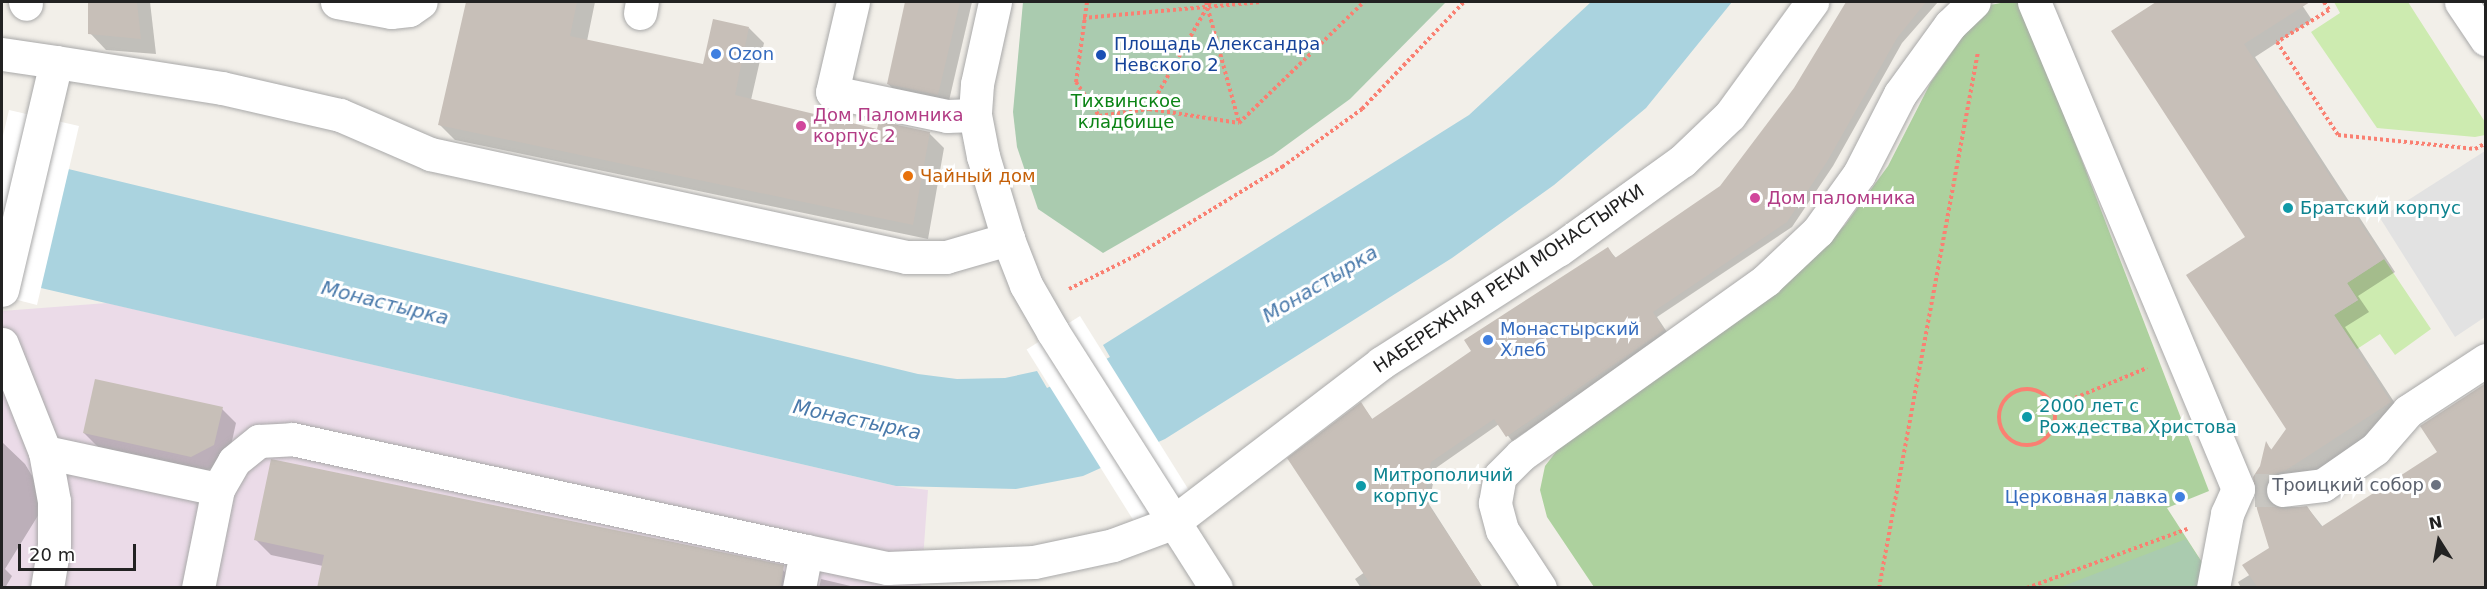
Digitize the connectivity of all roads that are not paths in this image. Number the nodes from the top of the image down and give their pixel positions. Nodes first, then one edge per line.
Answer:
1 (337, 2) edge
2 (421, 2) edge
3 (853, 2) edge
4 (995, 2) edge
5 (1812, 2) edge
6 (1974, 2) edge
7 (2034, 2) edge
8 (2, 54) edge
9 (57, 62) junction
10 (975, 115) junction
11 (1008, 239) junction
12 (2, 290) edge
13 (2, 344) edge
14 (2486, 360) edge
15 (45, 452) junction
16 (218, 489) junction
17 (2251, 495) junction
18 (1167, 515) junction
19 (806, 550) junction
20 (47, 588) edge
21 (198, 588) edge
22 (799, 588) edge
23 (1216, 588) edge
24 (1540, 588) edge
25 (2213, 588) edge

1 - 2 street
3 - 10 street
4 - 10 street
5 - 18 street, НАБЕРЕЖНАЯ РЕКИ МОНАСТЫРКИ
6 - 24 street
7 - 17 street
8 - 9 street
9 - 11 street
9 - 12 street
10 - 11 street
11 - 18 street
13 - 15 street
14 - 17 street
15 - 16 street
15 - 20 street
16 - 19 street, НАБЕРЕЖНАЯ РЕКИ МОНАСТЫРКИ
16 - 21 street, НАБЕРЕЖНАЯ РЕКИ МОНАСТЫРКИ
17 - 25 street
18 - 19 street, НАБЕРЕЖНАЯ РЕКИ МОНАСТЫРКИ
18 - 23 street
19 - 22 street

